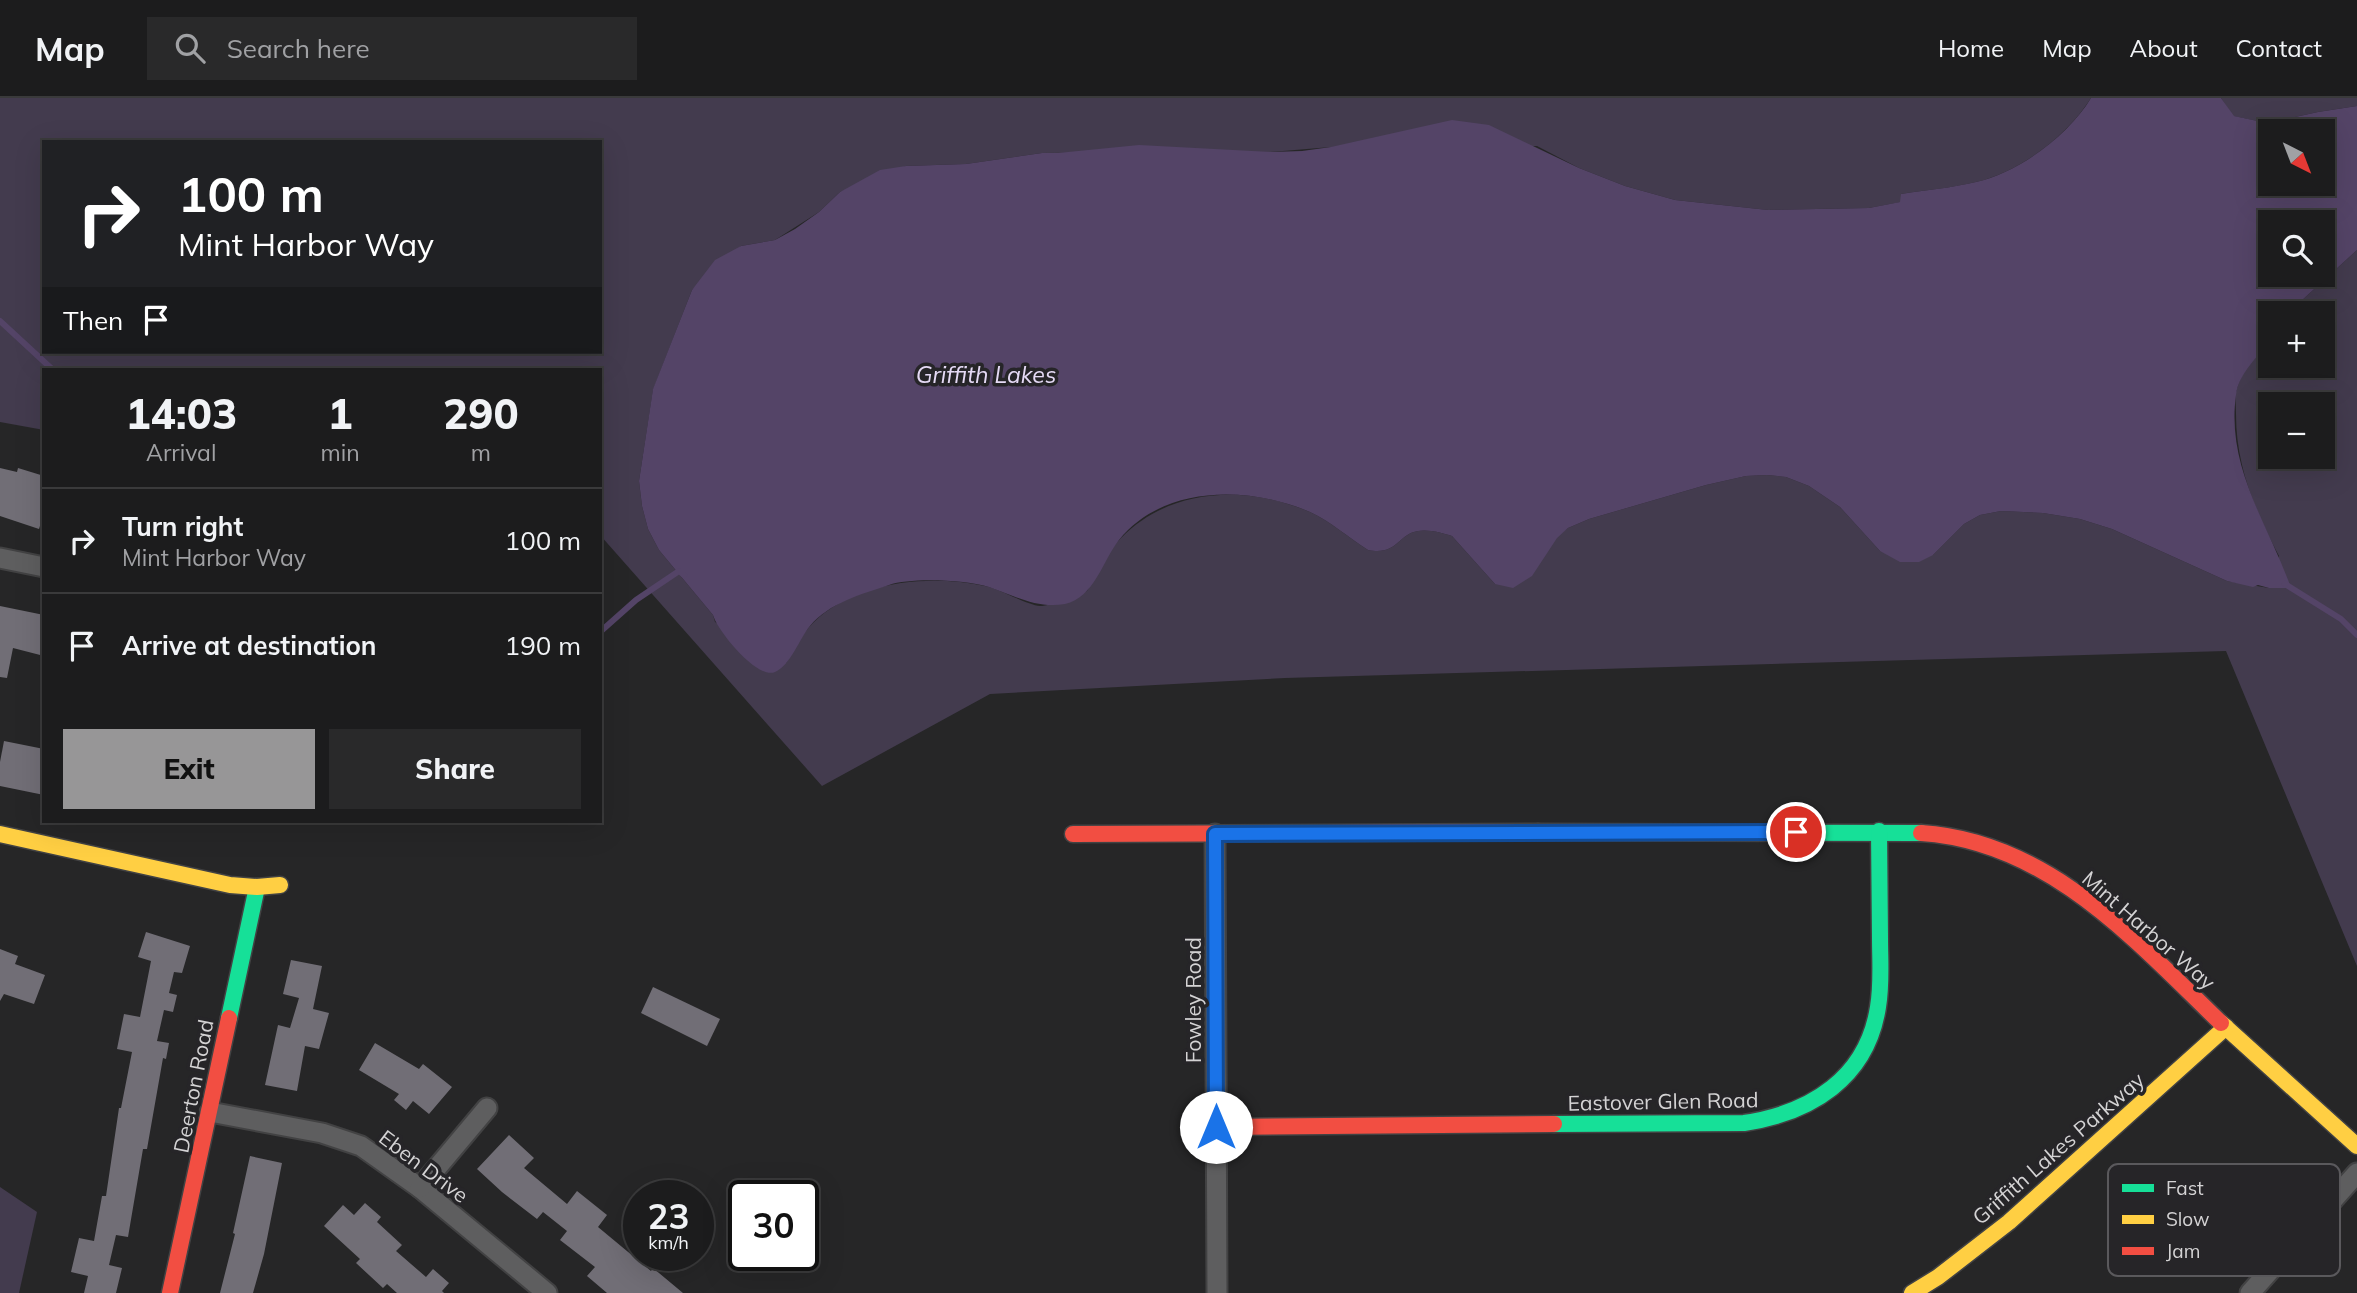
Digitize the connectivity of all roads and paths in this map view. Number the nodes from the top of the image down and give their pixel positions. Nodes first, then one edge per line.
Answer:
1 (0, 558) edge
2 (42, 568) edge
3 (1879, 831) junction
4 (0, 834) edge
5 (1073, 834) dead end
6 (1215, 834) junction
7 (280, 885) dead end
8 (257, 887) junction
9 (2226, 1027) junction
10 (487, 1108) dead end
11 (211, 1112) junction
12 (1216, 1127) junction
13 (2357, 1146) edge
14 (2357, 1173) edge
15 (420, 1188) junction
16 (2340, 1192) edge
17 (2265, 1276) edge
18 (170, 1293) edge
19 (547, 1293) edge
20 (1217, 1293) edge
21 (1912, 1293) edge
22 (2250, 1293) edge

1 - 2 street
3 - 6 street, Mint Harbor Way
3 - 9 street, Mint Harbor Way
3 - 12 street, Eastover Glen Road
4 - 8 street
5 - 6 street, Mint Harbor Way
6 - 12 street, Fowley Road
7 - 8 street
8 - 11 street, Deerton Road
9 - 13 street, Mint Harbor Way
9 - 21 street, Griffith Lakes Parkway
10 - 15 street
11 - 15 street, Eben Drive
11 - 18 street, Deerton Road
12 - 20 street, Fowley Road
14 - 16 street
15 - 19 street, Eben Drive
17 - 22 street

